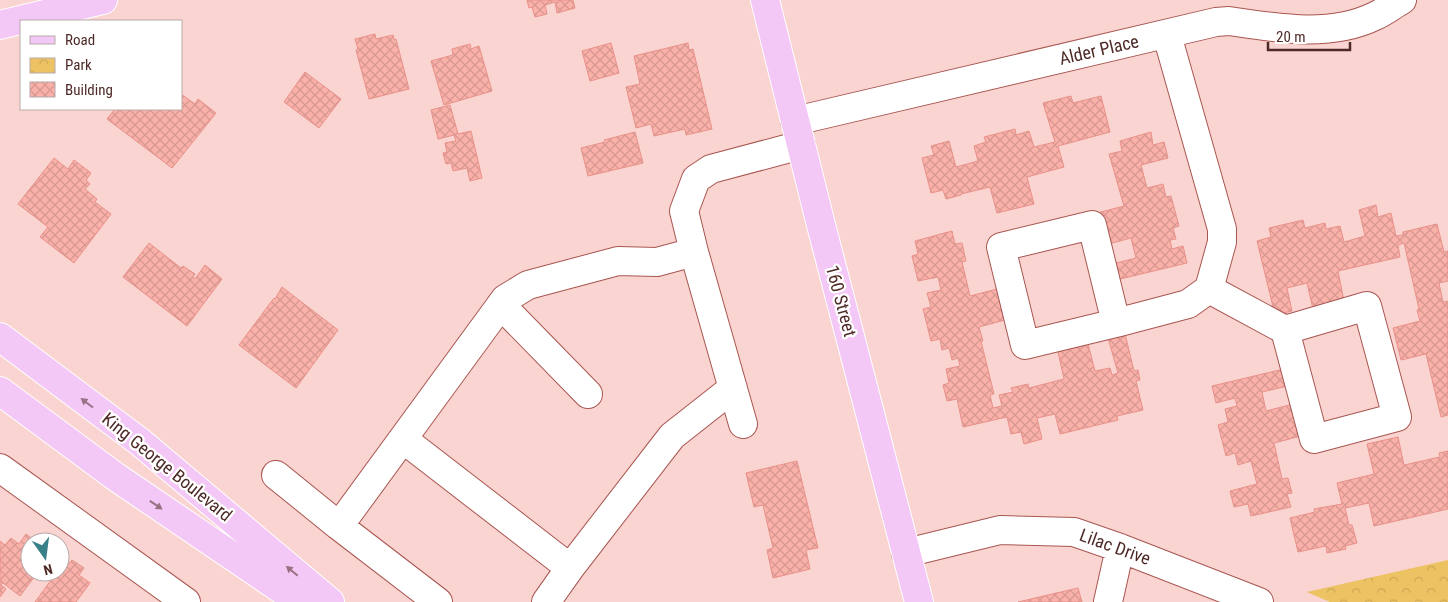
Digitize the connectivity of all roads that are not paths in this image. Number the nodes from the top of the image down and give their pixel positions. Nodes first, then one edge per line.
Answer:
1 (104, 0) edge
2 (765, 0) edge
3 (1402, 0) edge
4 (1226, 10) edge
5 (20, 20) edge
6 (21, 20) edge
7 (0, 25) edge
8 (1167, 34) junction
9 (798, 133) junction
10 (694, 252) junction
11 (1209, 289) junction
12 (500, 305) junction
13 (1116, 323) junction
14 (1285, 330) junction
15 (0, 337) edge
16 (733, 388) junction
17 (0, 390) edge
18 (588, 394) dead end
19 (743, 424) dead end
20 (403, 439) junction
21 (0, 468) edge
22 (276, 475) dead end
23 (339, 526) junction
24 (1120, 548) junction
25 (906, 552) junction
26 (570, 568) junction
27 (186, 602) edge
28 (300, 602) edge
29 (330, 602) edge
30 (438, 602) edge
31 (546, 602) edge
32 (919, 602) edge
33 (1108, 602) edge
34 (1259, 602) edge

1 - 6 main road
2 - 9 main road, 160 Street
3 - 4 street, Alder Place
4 - 8 street, Alder Place
5 - 7 main road
8 - 9 street, Alder Place
8 - 11 street
9 - 10 street, Alder Place
9 - 25 main road, 160 Street
10 - 12 street
10 - 16 street, Alder Place
11 - 13 street
11 - 14 street
12 - 18 street
12 - 20 street
13 - 13 street
14 - 14 street
29 -> 15 main road, King George Boulevard
16 - 19 street, Alder Place
16 - 26 street
17 -> 28 main road, King George Boulevard
20 - 23 street
20 - 26 street
21 - 27 street
22 - 23 street
23 - 30 street
24 - 25 street, Lilac Drive
24 - 33 street
24 - 34 street, Lilac Drive
25 - 32 main road, 160 Street
26 - 31 street

